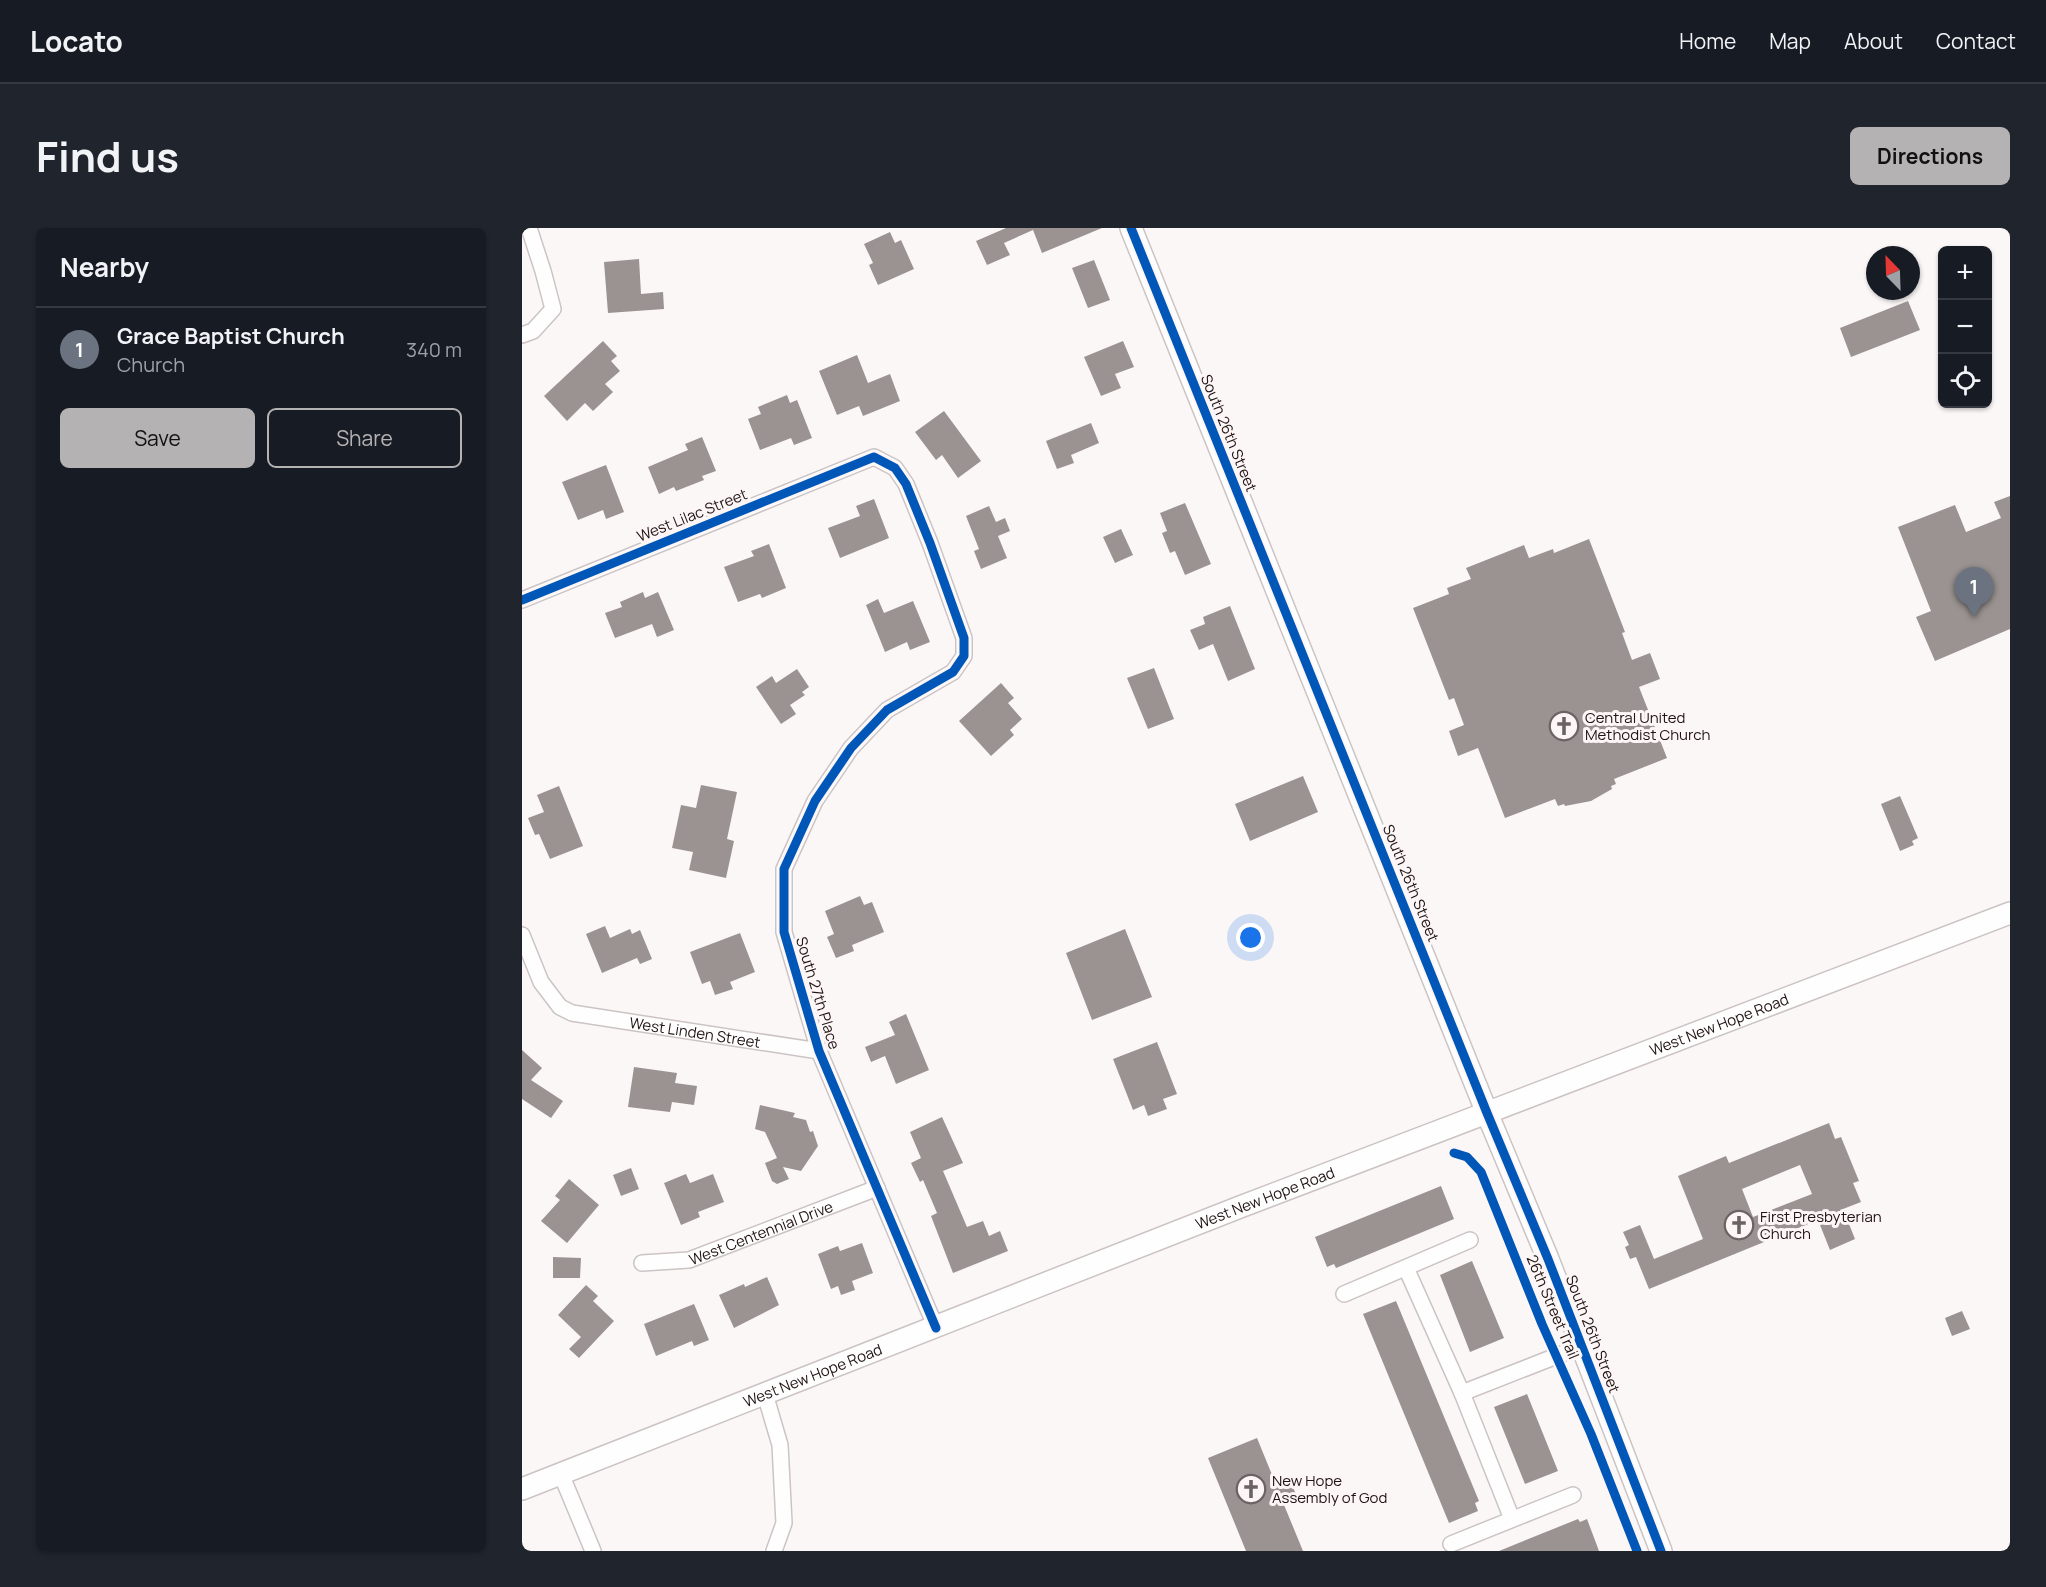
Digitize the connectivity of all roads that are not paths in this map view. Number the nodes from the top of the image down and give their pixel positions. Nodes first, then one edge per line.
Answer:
1 (529, 228) edge
2 (1131, 228) edge
3 (522, 335) edge
4 (874, 457) joint
5 (522, 600) edge
6 (2010, 913) edge
7 (522, 935) edge
8 (819, 1051) junction
9 (1487, 1113) junction
10 (877, 1188) junction
11 (1470, 1240) dead end
12 (642, 1263) dead end
13 (1406, 1268) junction
14 (1344, 1294) dead end
15 (936, 1328) junction
16 (1582, 1346) junction
17 (1462, 1393) junction
18 (765, 1394) junction
19 (561, 1474) junction
20 (522, 1489) edge
21 (1573, 1495) dead end
22 (1512, 1519) junction
23 (1451, 1544) dead end
24 (593, 1551) edge
25 (774, 1551) edge
26 (1661, 1551) edge

1 - 3 street
2 - 9 main road, South 26th Street
4 - 5 street, West Lilac Street
4 - 8 street, South 27th Place
6 - 9 main road, West New Hope Road
7 - 8 street, West Linden Street
8 - 10 street, South 27th Place
9 - 15 main road, West New Hope Road
9 - 16 main road, South 26th Street
10 - 12 street, West Centennial Drive
10 - 15 street, South 27th Place
11 - 13 street
13 - 14 street
13 - 17 street
15 - 18 main road, West New Hope Road
16 - 17 street
16 - 26 main road, South 26th Street
17 - 22 street
18 - 19 main road, West New Hope Road
18 - 25 street
19 - 20 main road, West New Hope Road
19 - 24 street
21 - 22 street
22 - 23 street

